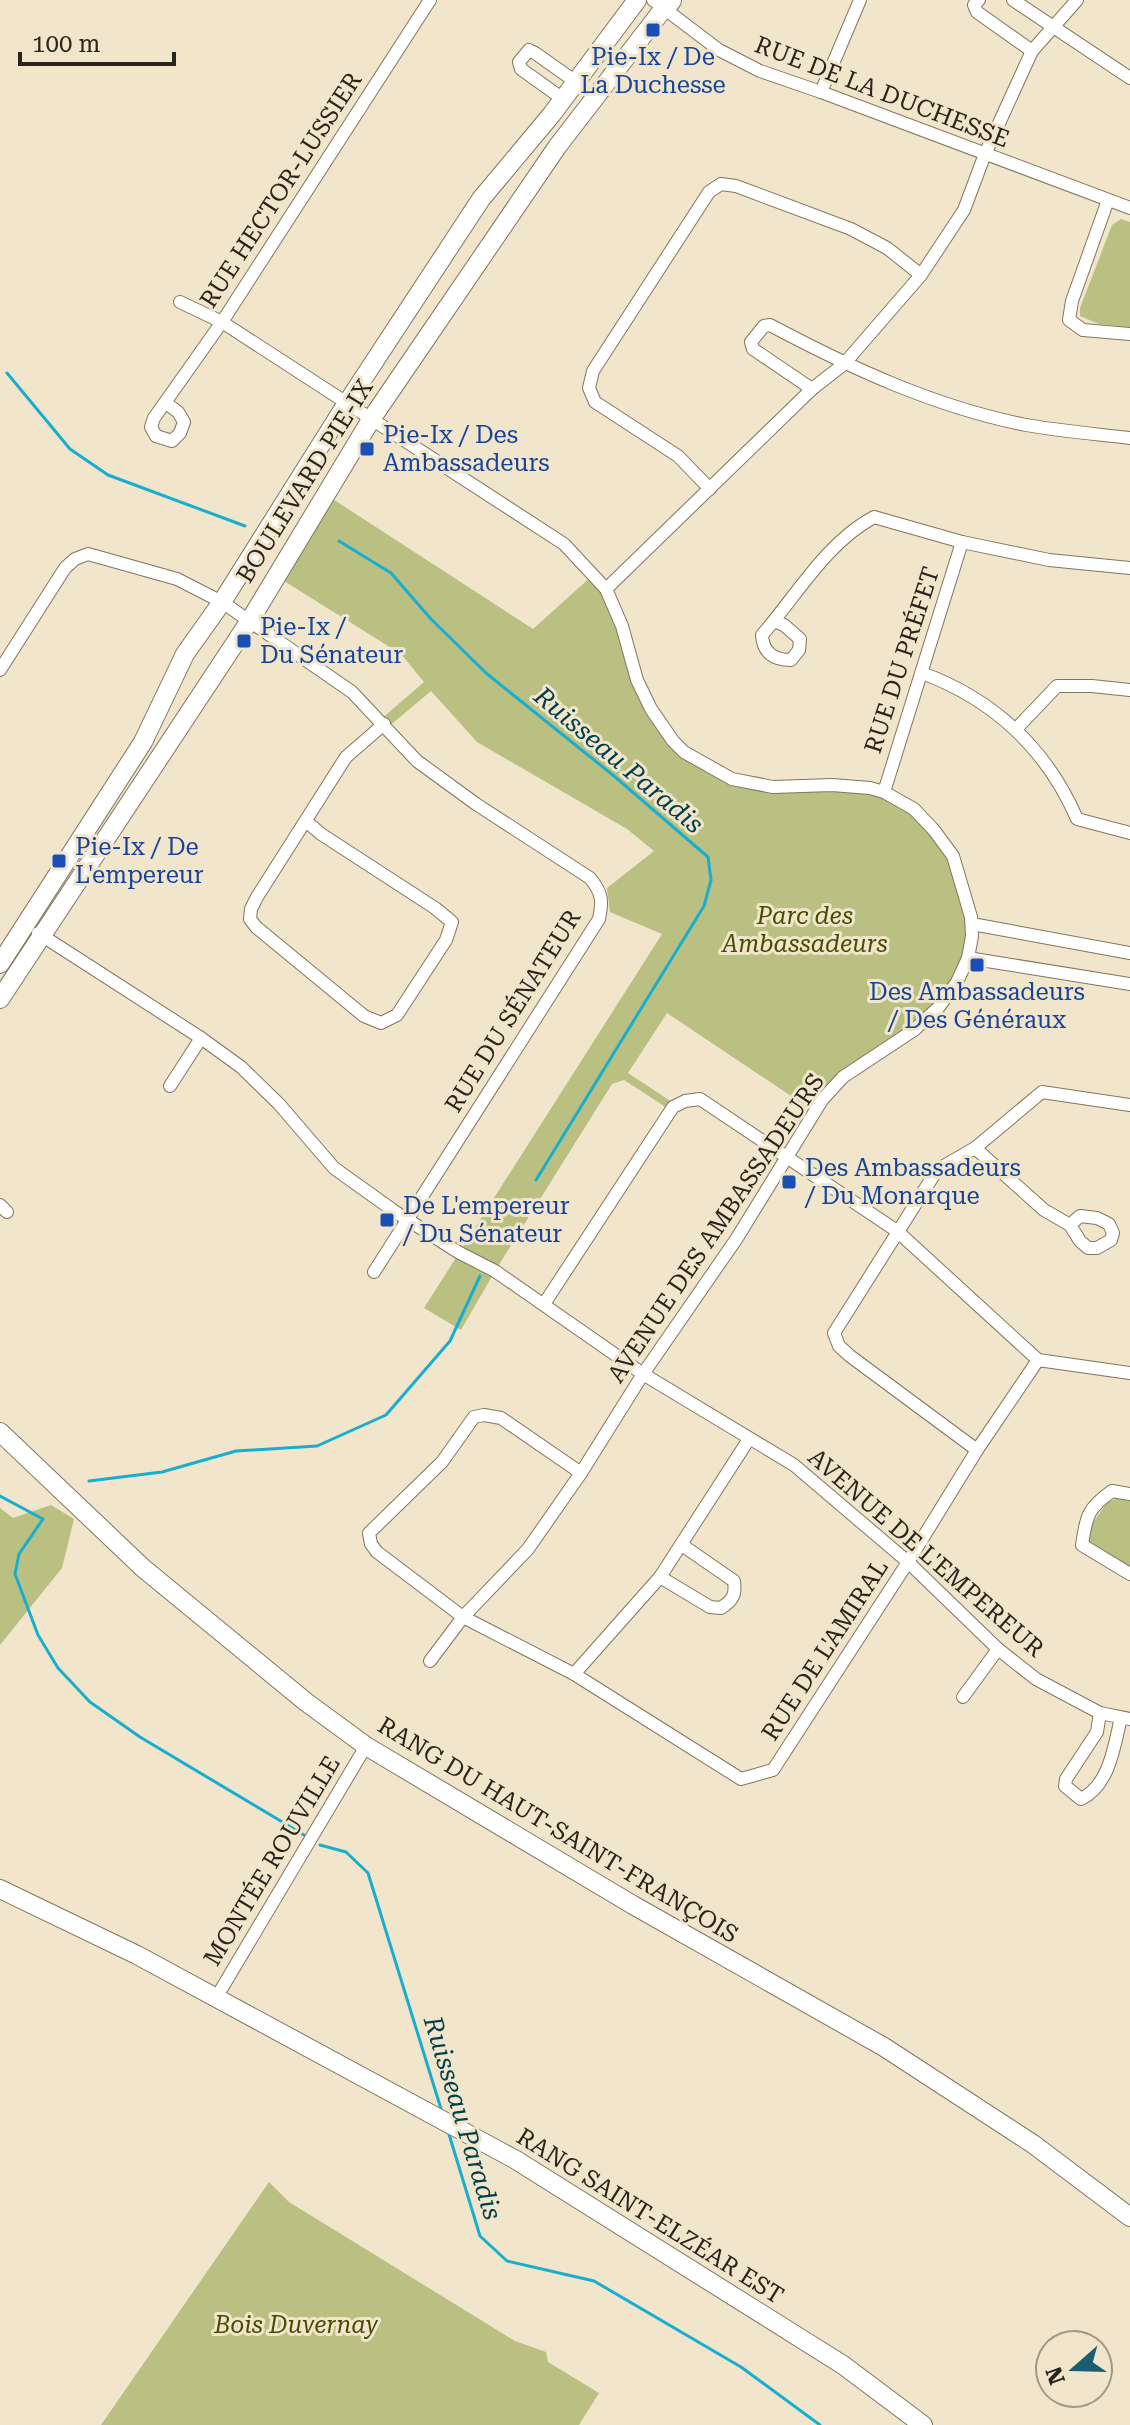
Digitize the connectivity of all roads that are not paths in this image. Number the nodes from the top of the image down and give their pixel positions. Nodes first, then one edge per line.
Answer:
1 (430, 0) edge
2 (637, 0) edge
3 (860, 0) edge
4 (979, 0) edge
5 (1013, 0) edge
6 (1077, 0) edge
7 (662, 3) edge
8 (1051, 26) junction
9 (1032, 51) junction
10 (1130, 78) edge
11 (576, 82) junction
12 (821, 92) junction
13 (563, 99) junction
14 (985, 154) junction
15 (1108, 200) junction
16 (1130, 208) edge
17 (921, 275) junction
18 (180, 302) dead end
19 (222, 322) junction
20 (1130, 334) edge
21 (844, 364) junction
22 (812, 389) junction
23 (166, 403) dead end
24 (347, 403) junction
25 (372, 418) junction
26 (1130, 438) edge
27 (710, 489) junction
28 (962, 542) junction
29 (1130, 568) edge
30 (606, 589) junction
31 (222, 602) junction
32 (774, 621) dead end
33 (249, 622) junction
34 (0, 670) edge
35 (922, 673) junction
36 (1130, 690) edge
37 (384, 724) junction
38 (1017, 728) junction
39 (884, 792) junction
40 (307, 822) junction
41 (1130, 833) edge
42 (972, 924) junction
43 (33, 930) junction
44 (1130, 953) edge
45 (968, 958) junction
46 (0, 964) edge
47 (1130, 984) edge
48 (0, 999) edge
49 (201, 1038) junction
50 (170, 1086) dead end
51 (1130, 1105) edge
52 (975, 1148) junction
53 (787, 1160) junction
54 (406, 1218) junction
55 (1070, 1225) dead end
56 (897, 1231) junction
57 (374, 1272) dead end
58 (544, 1304) junction
59 (1038, 1360) junction
60 (1130, 1373) edge
61 (643, 1374) junction
62 (0, 1432) edge
63 (749, 1439) junction
64 (977, 1450) junction
65 (581, 1473) junction
66 (1130, 1494) edge
67 (682, 1545) junction
68 (908, 1562) junction
69 (1130, 1574) edge
70 (660, 1577) junction
71 (463, 1617) junction
72 (998, 1649) junction
73 (430, 1661) dead end
74 (574, 1674) junction
75 (963, 1697) dead end
76 (1100, 1713) junction
77 (1125, 1718) edge
78 (366, 1746) junction
79 (0, 1889) edge
80 (216, 1998) junction
81 (1130, 2217) edge
82 (923, 2425) edge

1 - 19 street, RUE HECTOR-LUSSIER
2 - 11 street, BOULEVARD PIE-IX
3 - 12 street
4 - 9 street
5 - 8 street
6 - 8 street
7 - 12 street, RUE DE LA DUCHESSE
7 - 25 street, BOULEVARD PIE-IX
8 - 9 street
8 - 10 street
9 - 14 street
11 - 13 street, BOULEVARD PIE-IX
11 - 13 street
12 - 14 street, RUE DE LA DUCHESSE
13 - 24 street, BOULEVARD PIE-IX
14 - 15 street, RUE DE LA DUCHESSE
14 - 17 street
15 - 16 street, RUE DE LA DUCHESSE
15 - 20 street
17 - 21 street
17 - 27 street
18 - 19 street, AVENUE DES AMBASSADEURS
19 - 23 street, RUE HECTOR-LUSSIER
19 - 24 street, AVENUE DES AMBASSADEURS
21 - 22 street
21 - 22 street
21 - 26 street
22 - 27 street
24 - 25 street, AVENUE DES AMBASSADEURS
24 - 31 street, BOULEVARD PIE-IX
25 - 30 street, AVENUE DES AMBASSADEURS
25 - 33 street, BOULEVARD PIE-IX
27 - 30 street
28 - 29 street
28 - 32 street
28 - 35 street, RUE DU PRÉFET
30 - 39 street, AVENUE DES AMBASSADEURS
31 - 33 street, RUE DU SÉNATEUR
31 - 34 street, RUE DU SÉNATEUR
31 - 43 street, BOULEVARD PIE-IX
33 - 37 street, RUE DU SÉNATEUR
33 - 43 street, BOULEVARD PIE-IX
35 - 38 street
35 - 39 street, RUE DU PRÉFET
36 - 38 street
37 - 40 street
37 - 54 street, RUE DU SÉNATEUR
38 - 41 street
39 - 42 street, AVENUE DES AMBASSADEURS
40 - 40 street
42 - 44 street
42 - 45 street, AVENUE DES AMBASSADEURS
43 - 46 street, BOULEVARD PIE-IX
43 - 48 street, BOULEVARD PIE-IX
43 - 49 street, AVENUE DE L'EMPEREUR
45 - 47 street
45 - 53 street, AVENUE DES AMBASSADEURS
49 - 50 street
49 - 54 street, AVENUE DE L'EMPEREUR
51 - 52 street
52 - 55 street
52 - 56 street
53 - 56 street
53 - 58 street
53 - 61 street, AVENUE DES AMBASSADEURS
54 - 57 street, RUE DU SÉNATEUR
54 - 58 street, AVENUE DE L'EMPEREUR
56 - 59 street
56 - 64 street
58 - 61 street, AVENUE DE L'EMPEREUR
59 - 60 street
59 - 64 street, RUE DE L'AMIRAL
61 - 63 street, AVENUE DE L'EMPEREUR
61 - 65 street, AVENUE DES AMBASSADEURS
62 - 78 street, RANG DU HAUT-SAINT-FRANÇOIS
63 - 67 street
63 - 68 street, AVENUE DE L'EMPEREUR
64 - 68 street, RUE DE L'AMIRAL
65 - 71 street, AVENUE DES AMBASSADEURS
65 - 71 street, RUE DE L'AMIRAL
66 - 69 street
67 - 70 street
67 - 70 street
68 - 72 street, AVENUE DE L'EMPEREUR
68 - 74 street, RUE DE L'AMIRAL
70 - 74 street
71 - 73 street, AVENUE DES AMBASSADEURS
71 - 74 street, RUE DE L'AMIRAL
72 - 75 street
72 - 76 street, AVENUE DE L'EMPEREUR
76 - 77 street, AVENUE DE L'EMPEREUR
76 - 77 street, AVENUE DE L'EMPEREUR
78 - 80 street, MONTÉE ROUVILLE
78 - 81 street, RANG DU HAUT-SAINT-FRANÇOIS
79 - 80 street, RANG SAINT-ELZÉAR EST
80 - 82 street, RANG SAINT-ELZÉAR EST

